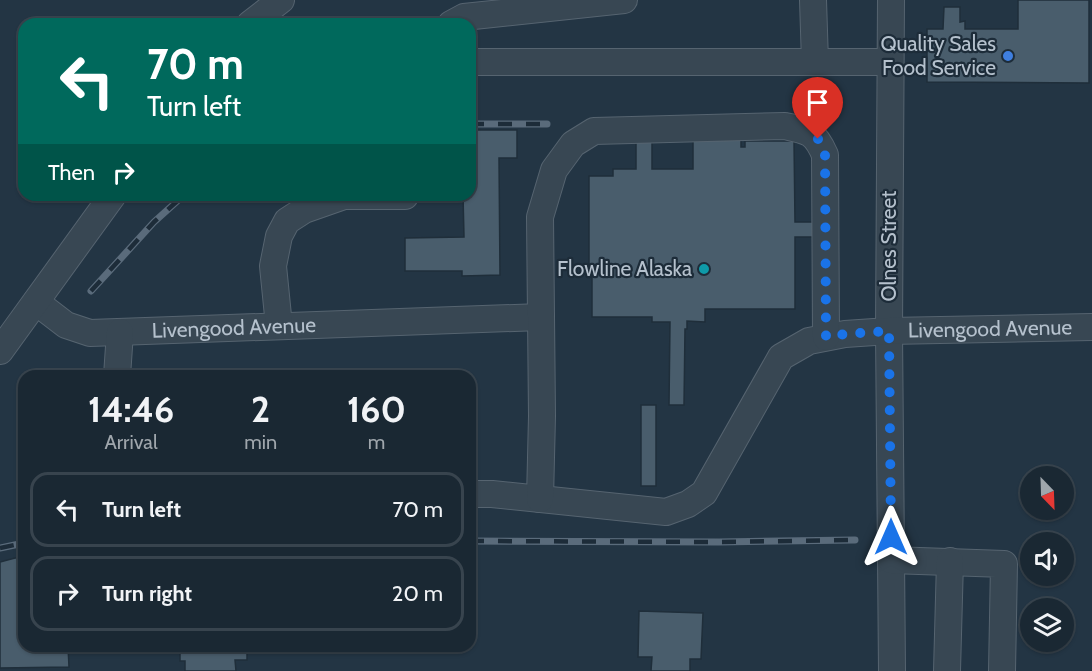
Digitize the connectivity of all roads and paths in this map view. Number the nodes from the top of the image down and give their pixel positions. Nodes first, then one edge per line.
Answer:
1 (281, 0) edge
2 (624, 0) edge
3 (813, 0) edge
4 (891, 0) edge
5 (258, 18) edge
6 (462, 18) edge
7 (476, 62) edge
8 (815, 62) junction
9 (890, 62) junction
10 (109, 201) edge
11 (330, 201) edge
12 (36, 302) junction
13 (541, 317) junction
14 (279, 326) junction
15 (1092, 327) edge
16 (889, 331) junction
17 (120, 332) junction
18 (826, 337) junction
19 (0, 351) edge
20 (117, 370) edge
21 (476, 494) edge
22 (540, 499) junction
23 (891, 560) junction
24 (950, 561) junction
25 (892, 671) edge
26 (947, 671) edge
27 (1002, 671) edge

1 - 5 street
2 - 6 street
3 - 8 street
4 - 9 street, Olnes Street
7 - 8 street
8 - 9 street
9 - 16 street, Olnes Street
10 - 12 street
11 - 14 street
12 - 17 street, Livengood Avenue
12 - 19 street
13 - 14 street, Livengood Avenue
13 - 18 street
13 - 22 street
14 - 17 street, Livengood Avenue
15 - 16 street, Livengood Avenue
16 - 18 street, Livengood Avenue
16 - 23 street, Olnes Street
17 - 20 street
18 - 22 street, Livengood Avenue
21 - 22 street, Livengood Avenue
23 - 24 street
23 - 25 street, Olnes Street
24 - 26 street
24 - 27 street

